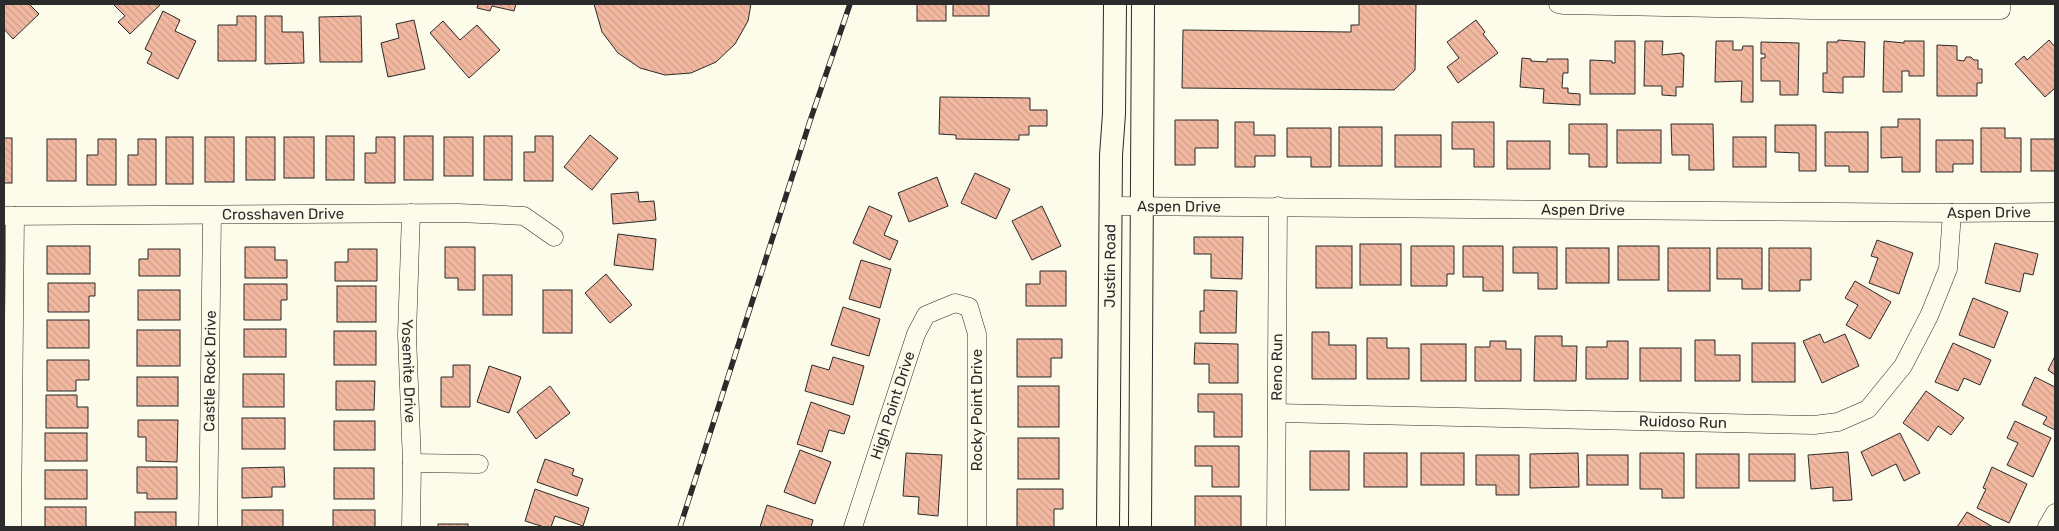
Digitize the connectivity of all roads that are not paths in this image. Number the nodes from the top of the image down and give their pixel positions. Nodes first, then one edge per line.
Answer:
1 (1115, 4) edge
2 (1127, 4) edge
3 (1142, 4) edge
4 (1558, 4) edge
5 (2002, 4) edge
6 (1141, 78) junction
7 (1111, 206) junction
8 (1141, 206) junction
9 (1278, 206) junction
10 (2055, 212) edge
11 (411, 213) junction
12 (1952, 213) junction
13 (212, 215) junction
14 (9, 216) edge
15 (554, 237) dead end
16 (955, 303) joint
17 (1277, 413) junction
18 (412, 463) junction
19 (479, 464) dead end
20 (2055, 513) edge
21 (12, 527) edge
22 (208, 527) edge
23 (411, 527) edge
24 (853, 527) edge
25 (977, 527) edge
26 (1108, 527) edge
27 (1140, 527) edge
28 (1276, 527) edge
29 (2047, 527) edge

1 - 7 main road, Justin Road
2 - 6 main road
3 - 6 main road, Justin Road
4 - 5 street
6 - 8 main road, Justin Road
7 - 8 street, Aspen Drive
7 - 26 main road, Justin Road
8 - 9 street, Aspen Drive
8 - 27 main road, Justin Road
9 - 12 street, Aspen Drive
9 - 17 street, Reno Run
10 - 12 street, Aspen Drive
11 - 13 street, Crosshaven Drive
11 - 15 street, Crosshaven Drive
11 - 18 street, Yosemite Drive
12 - 17 street, Ruidoso Run
13 - 14 street, Crosshaven Drive
13 - 22 street, Castle Rock Drive
14 - 21 street
16 - 24 street, High Point Drive
16 - 25 street, Rocky Point Drive
17 - 28 street, Reno Run
18 - 19 street
18 - 23 street, Yosemite Drive
20 - 29 street

